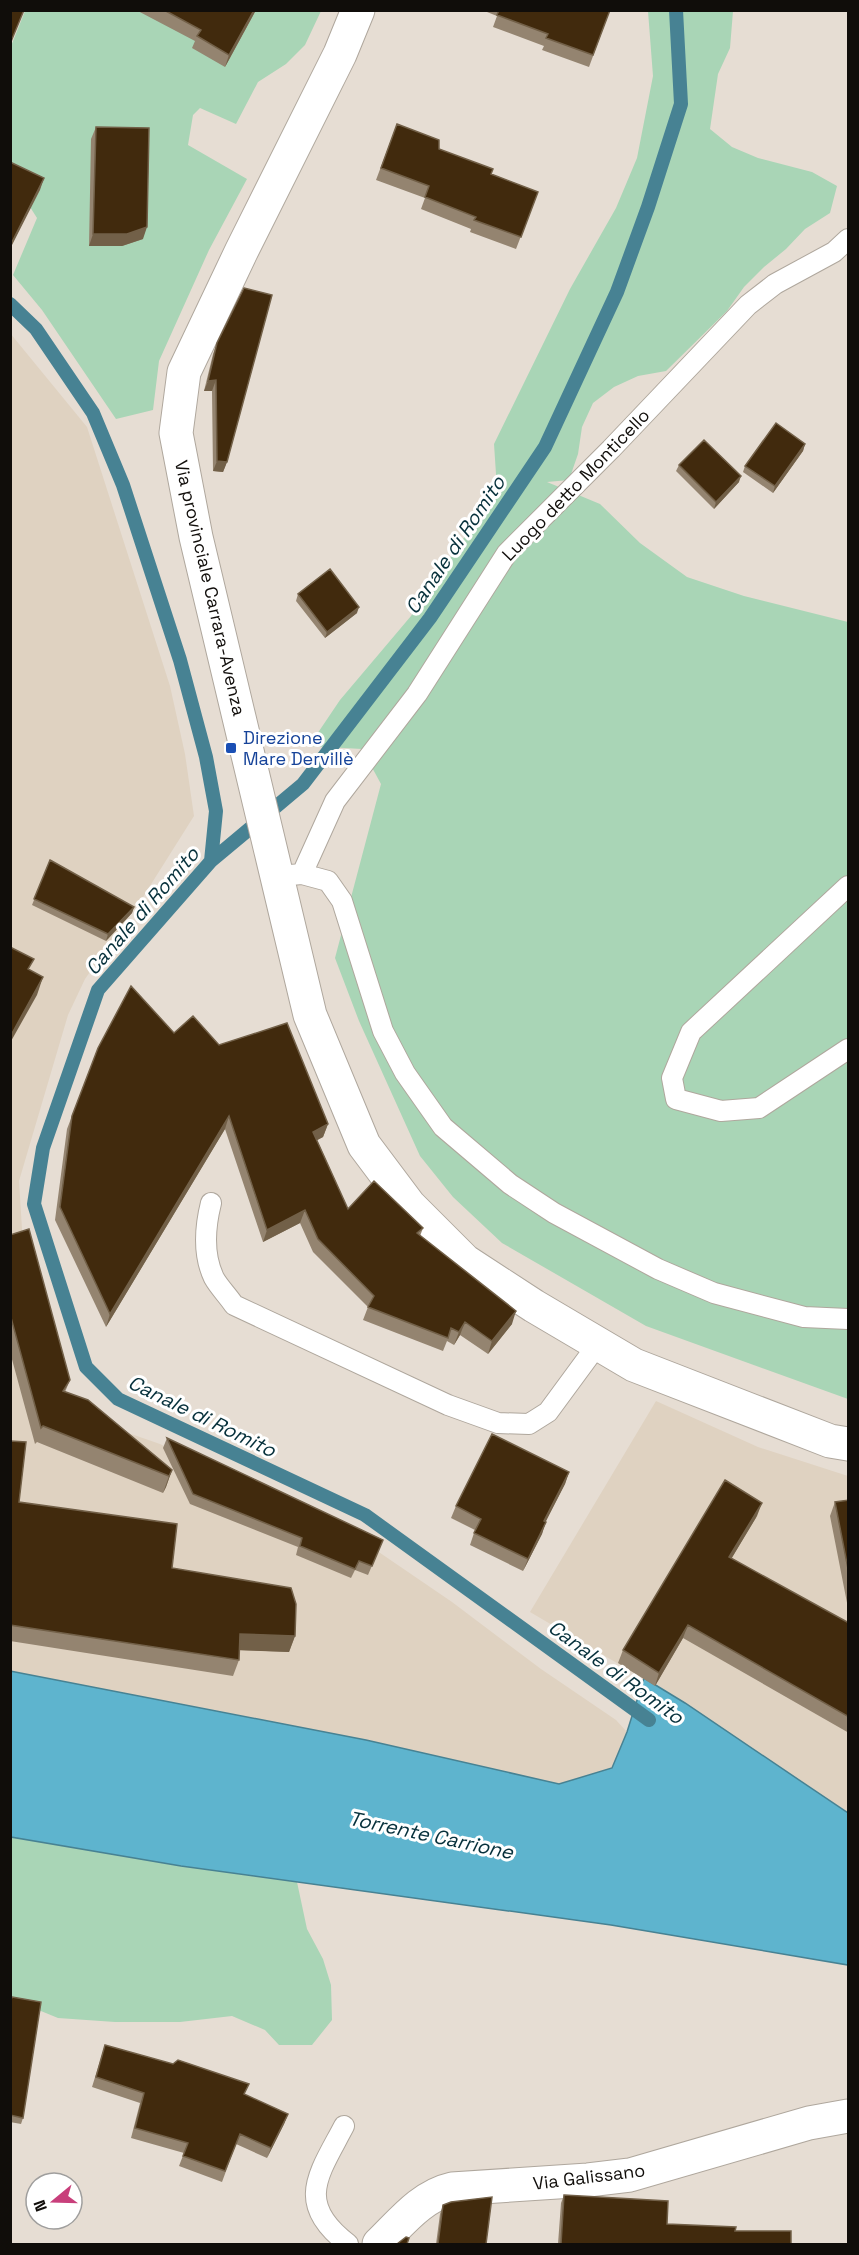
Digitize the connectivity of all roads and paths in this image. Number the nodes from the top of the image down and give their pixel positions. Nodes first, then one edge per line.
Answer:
1 (357, 10) edge
2 (849, 239) edge
3 (283, 868) junction
4 (849, 886) edge
5 (849, 1049) edge
6 (211, 1203) dead end
7 (849, 1319) edge
8 (597, 1344) junction
9 (849, 1444) edge
10 (849, 2116) edge
11 (344, 2126) dead end
12 (348, 2244) edge
13 (379, 2244) edge

1 - 3 main road, Via provinciale Carrara-Avenza
2 - 3 lane, Luogo detto Monticello
3 - 7 lane
3 - 8 main road, Via provinciale Carrara-Avenza
4 - 5 lane
6 - 8 lane
8 - 9 main road, Via provinciale Carrara-Avenza
10 - 13 main road, Via Galissano
11 - 12 lane

